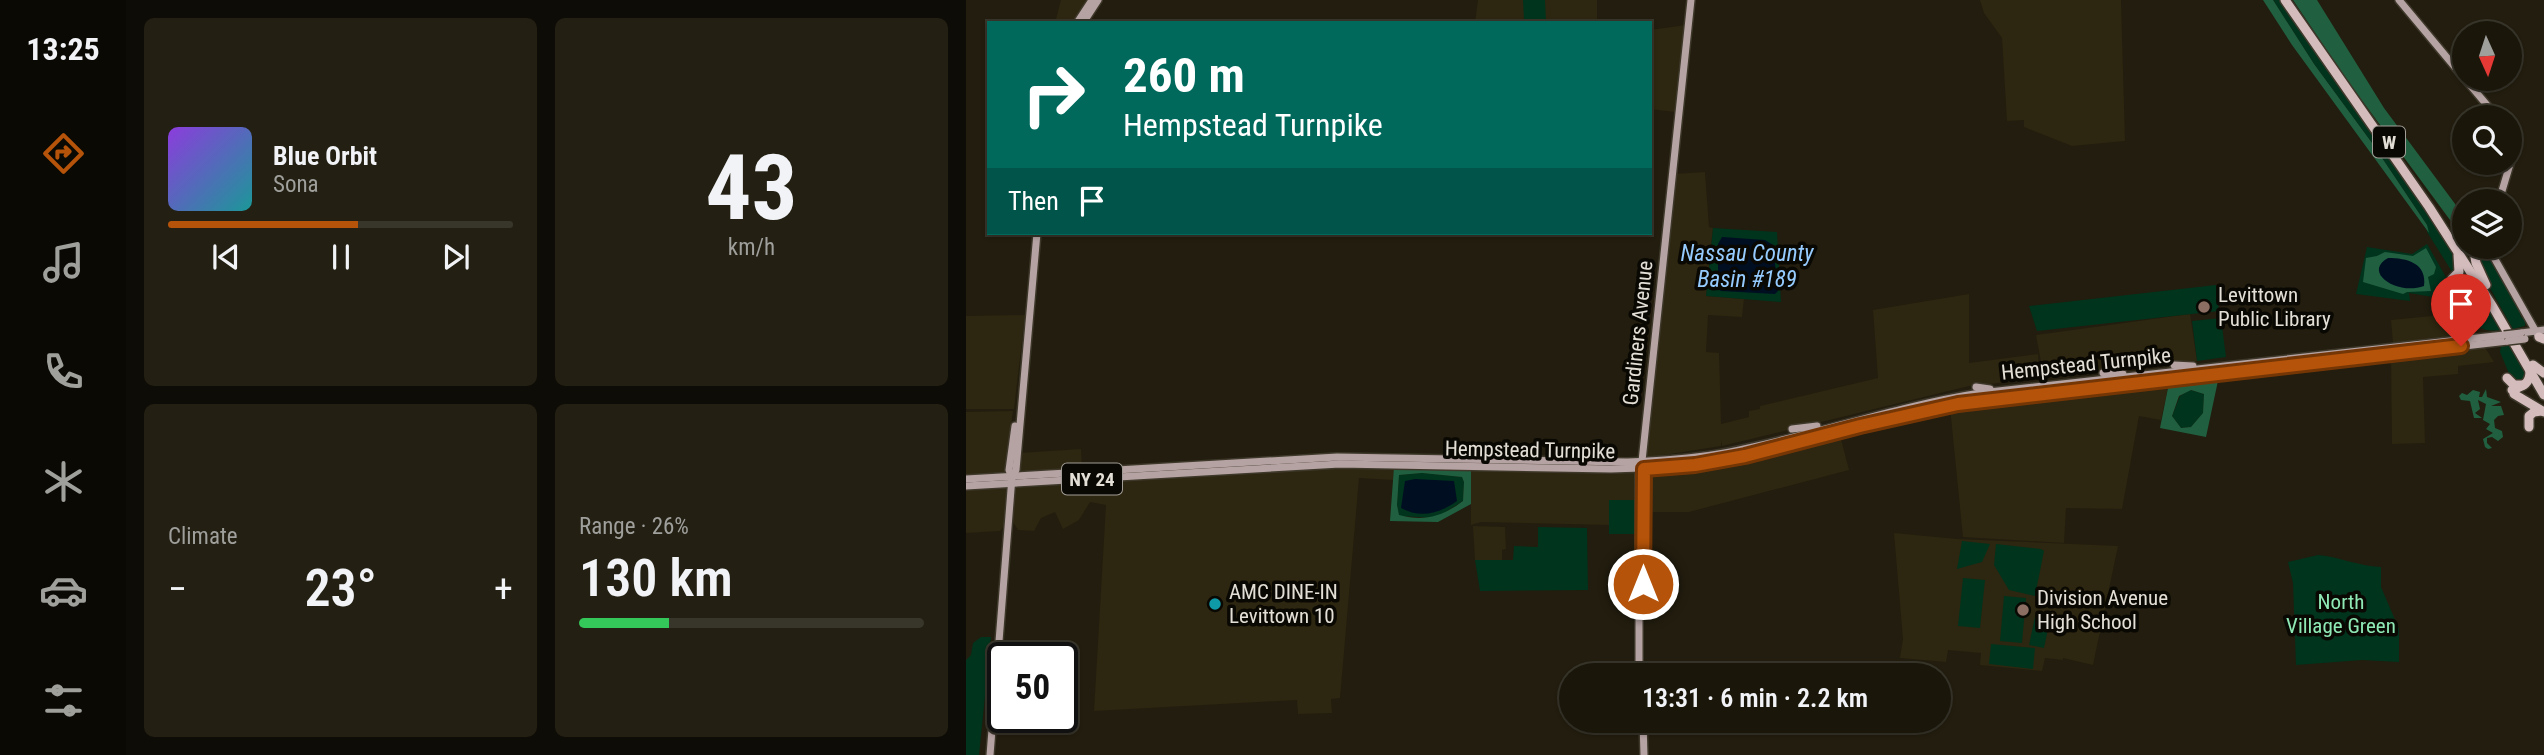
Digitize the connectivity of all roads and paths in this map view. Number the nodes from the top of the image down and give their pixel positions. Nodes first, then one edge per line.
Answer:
1 (1092, 0) edge
2 (1098, 0) edge
3 (1691, 0) edge
4 (2285, 0) edge
5 (2290, 0) edge
6 (2399, 0) edge
7 (1078, 21) edge
8 (1084, 21) edge
9 (2452, 64) edge
10 (2475, 91) edge
11 (2487, 105) edge
12 (2452, 234) edge
13 (2452, 234) edge
14 (1037, 235) edge
15 (2458, 259) edge
16 (2467, 259) edge
17 (2469, 259) edge
18 (2475, 259) edge
19 (2495, 259) edge
20 (2452, 279) dead end
21 (2486, 285) junction
22 (2464, 306) dead end
23 (2493, 307) junction
24 (2526, 313) junction
25 (2524, 335) junction
26 (2541, 335) edge
27 (2506, 338) junction
28 (2175, 365) dead end
29 (2214, 367) junction
30 (2532, 368) junction
31 (2103, 373) dead end
32 (2544, 373) edge
33 (2144, 375) junction
34 (2507, 378) dead end
35 (2525, 385) junction
36 (2544, 386) edge
37 (1976, 387) dead end
38 (2008, 390) junction
39 (2544, 395) edge
40 (1957, 400) junction
41 (1903, 402) dead end
42 (1925, 402) junction
43 (2543, 412) edge
44 (1849, 421) junction
45 (2529, 427) dead end
46 (1792, 429) dead end
47 (1641, 467) junction
48 (1157, 471) junction
49 (966, 479) edge
50 (1012, 480) junction
51 (966, 486) edge
52 (1641, 663) edge
53 (1641, 733) edge
54 (990, 755) edge
55 (1642, 755) edge

1 - 7 main road
2 - 8 main road
3 - 47 main road, Gardiners Avenue
4 - 12 highway, W
5 - 13 highway, W
6 - 9 main road
10 - 11 main road
14 - 50 main road
15 - 20 highway
16 - 23 highway, W
17 - 21 highway, W
18 - 21 highway
19 - 24 main road
21 - 30 highway, W
22 - 23 highway
23 - 30 highway, W
24 - 25 main road
24 - 26 main road
25 - 26 main road, Hempstead Turnpike / NY 24
25 - 27 main road, Hempstead Turnpike / NY 24, bridge
27 - 29 main road, Hempstead Turnpike / NY 24
27 - 40 main road, Hempstead Turnpike / NY 24
28 - 29 main road
29 - 33 main road, Hempstead Turnpike / NY 24
30 - 32 highway
30 - 35 highway
30 - 36 highway, W
30 - 39 highway, W
31 - 33 main road
33 - 38 main road, Hempstead Turnpike / NY 24
34 - 35 highway
35 - 43 highway
37 - 38 main road
38 - 40 main road, Hempstead Turnpike / NY 24
40 - 42 main road, Hempstead Turnpike / NY 24
40 - 47 main road, Hempstead Turnpike / NY 24
41 - 42 main road
42 - 44 main road, Hempstead Turnpike / NY 24
43 - 45 highway
44 - 46 main road
44 - 47 main road, Hempstead Turnpike / NY 24
47 - 48 main road, Hempstead Turnpike / NY 24
47 - 48 main road, Hempstead Turnpike / NY 24
47 - 52 main road, Gardiners Avenue
48 - 50 main road, Hempstead Turnpike / NY 24
49 - 50 main road, Hempstead Turnpike / NY 24
50 - 51 main road, Hempstead Turnpike / NY 24
50 - 54 main road
53 - 55 main road

